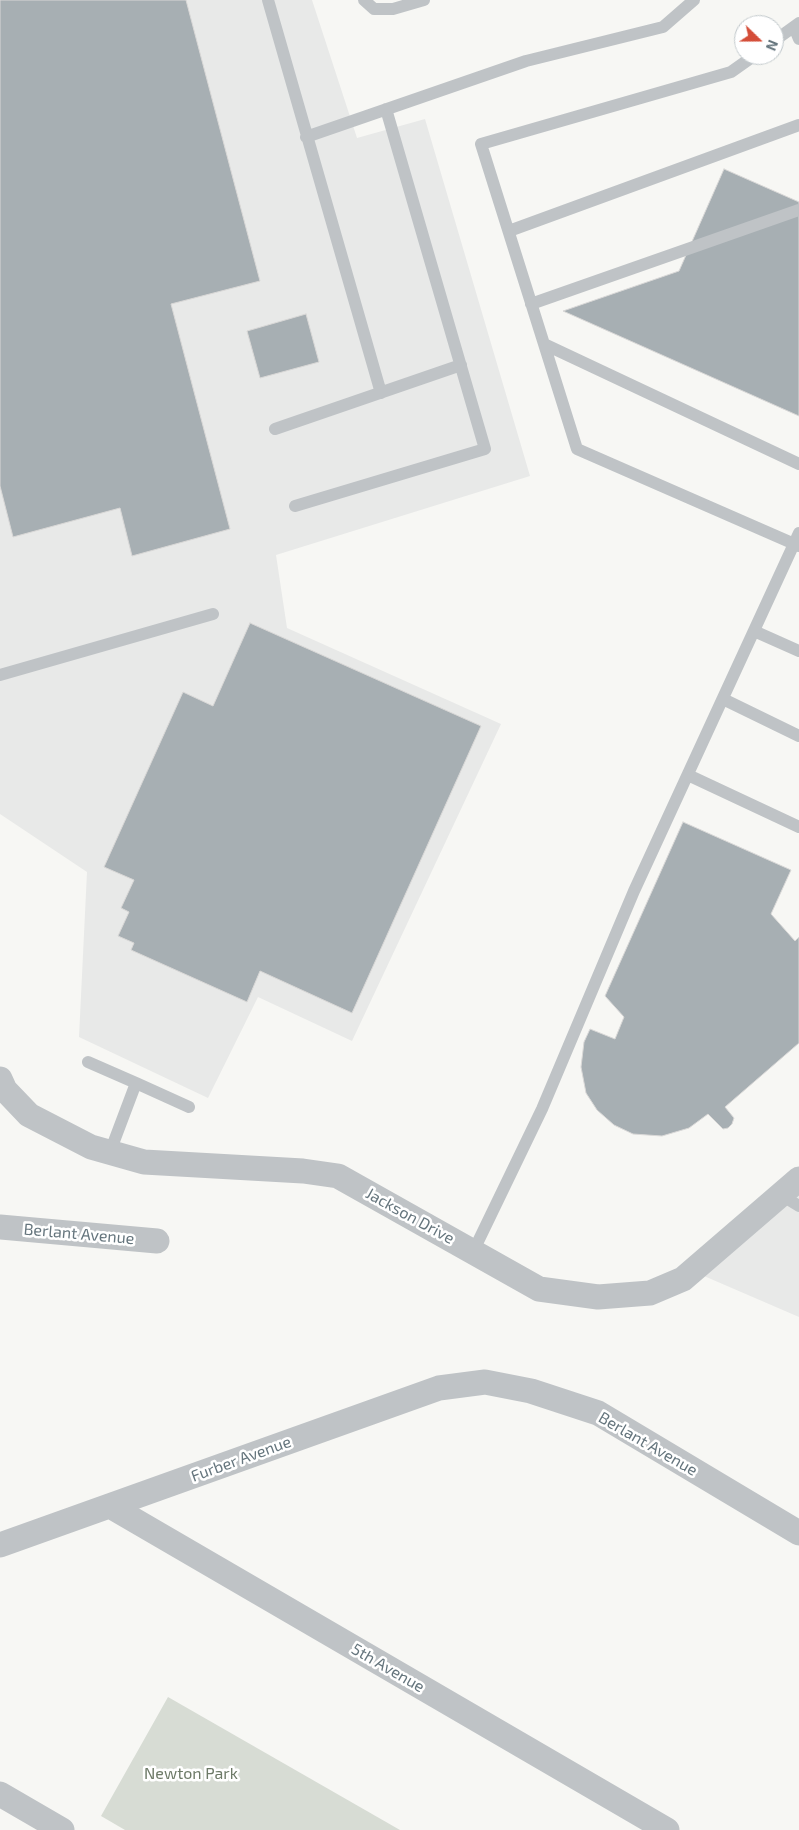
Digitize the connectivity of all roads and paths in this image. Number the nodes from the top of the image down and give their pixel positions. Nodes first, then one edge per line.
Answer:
1 (268, 0) edge
2 (364, 0) edge
3 (424, 0) edge
4 (694, 0) edge
5 (797, 29) edge
6 (784, 36) edge
7 (741, 65) edge
8 (386, 109) junction
9 (799, 125) edge
10 (306, 137) junction
11 (799, 210) edge
12 (509, 231) junction
13 (531, 304) junction
14 (544, 344) junction
15 (461, 366) junction
16 (381, 393) junction
17 (275, 428) dead end
18 (799, 464) edge
19 (295, 506) dead end
20 (797, 541) edge
21 (213, 614) dead end
22 (754, 631) junction
23 (799, 651) edge
24 (0, 675) edge
25 (723, 699) junction
26 (799, 736) edge
27 (688, 775) junction
28 (799, 827) edge
29 (88, 1062) dead end
30 (0, 1078) edge
31 (136, 1083) junction
32 (188, 1107) dead end
33 (110, 1152) junction
34 (793, 1193) edge
35 (0, 1227) edge
36 (157, 1241) dead end
37 (473, 1252) junction
38 (485, 1382) joint
39 (110, 1506) junction
40 (799, 1533) edge
41 (0, 1546) edge
42 (0, 1794) edge
43 (62, 1830) edge
44 (666, 1830) edge

1 - 10 lane
2 - 3 lane
4 - 8 lane
5 - 6 lane
7 - 12 lane
8 - 10 lane
8 - 15 lane
9 - 12 lane
10 - 16 lane
11 - 13 lane
12 - 13 lane
13 - 14 lane
14 - 18 lane
14 - 20 lane
15 - 16 lane
15 - 19 lane
16 - 17 lane
20 - 22 lane
21 - 24 lane
22 - 23 lane
22 - 25 lane
25 - 26 lane
25 - 27 lane
27 - 28 lane
27 - 37 lane
29 - 31 lane
30 - 33 street, Jackson Drive
31 - 32 lane
31 - 33 lane
33 - 37 street, Jackson Drive
34 - 37 street, Jackson Drive
35 - 36 street, Berlant Avenue
38 - 39 street, Furber Avenue
38 - 40 street, Berlant Avenue
39 - 41 street, Furber Avenue
39 - 44 street, 5th Avenue
42 - 43 street

